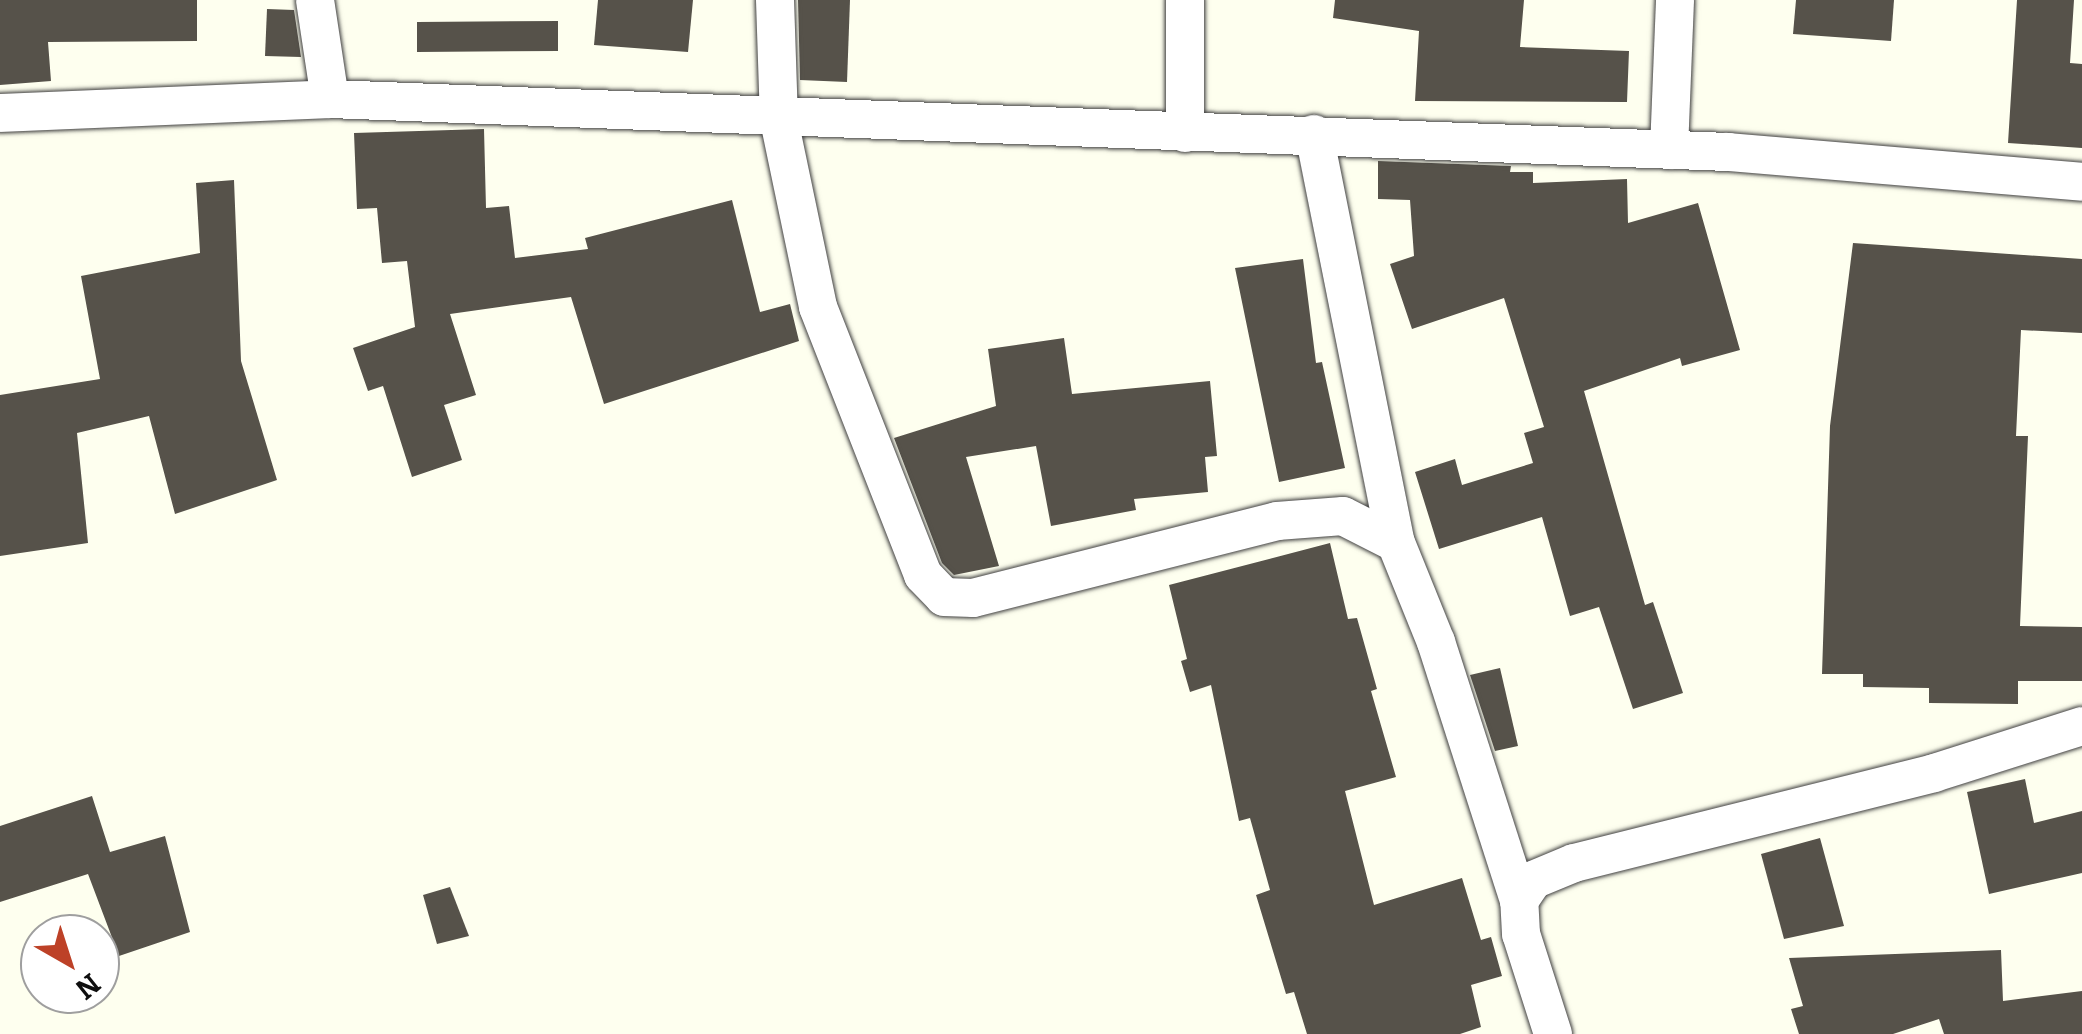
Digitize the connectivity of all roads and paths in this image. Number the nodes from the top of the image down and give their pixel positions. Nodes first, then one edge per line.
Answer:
1 (315, 0) edge
2 (775, 0) edge
3 (1185, 0) edge
4 (1675, 0) edge
5 (330, 99) junction
6 (0, 112) edge
7 (779, 120) junction
8 (1185, 134) junction
9 (1314, 134) junction
10 (1669, 150) junction
11 (2082, 182) edge
12 (1396, 543) junction
13 (2082, 726) edge
14 (1519, 901) junction
15 (1553, 1034) edge

1 - 5 street
2 - 7 street
3 - 8 street
4 - 10 street
5 - 6 street
5 - 7 street
7 - 8 street
7 - 12 street
8 - 9 street
9 - 10 street
9 - 12 street
10 - 11 street
12 - 14 street
13 - 14 street
14 - 15 street

